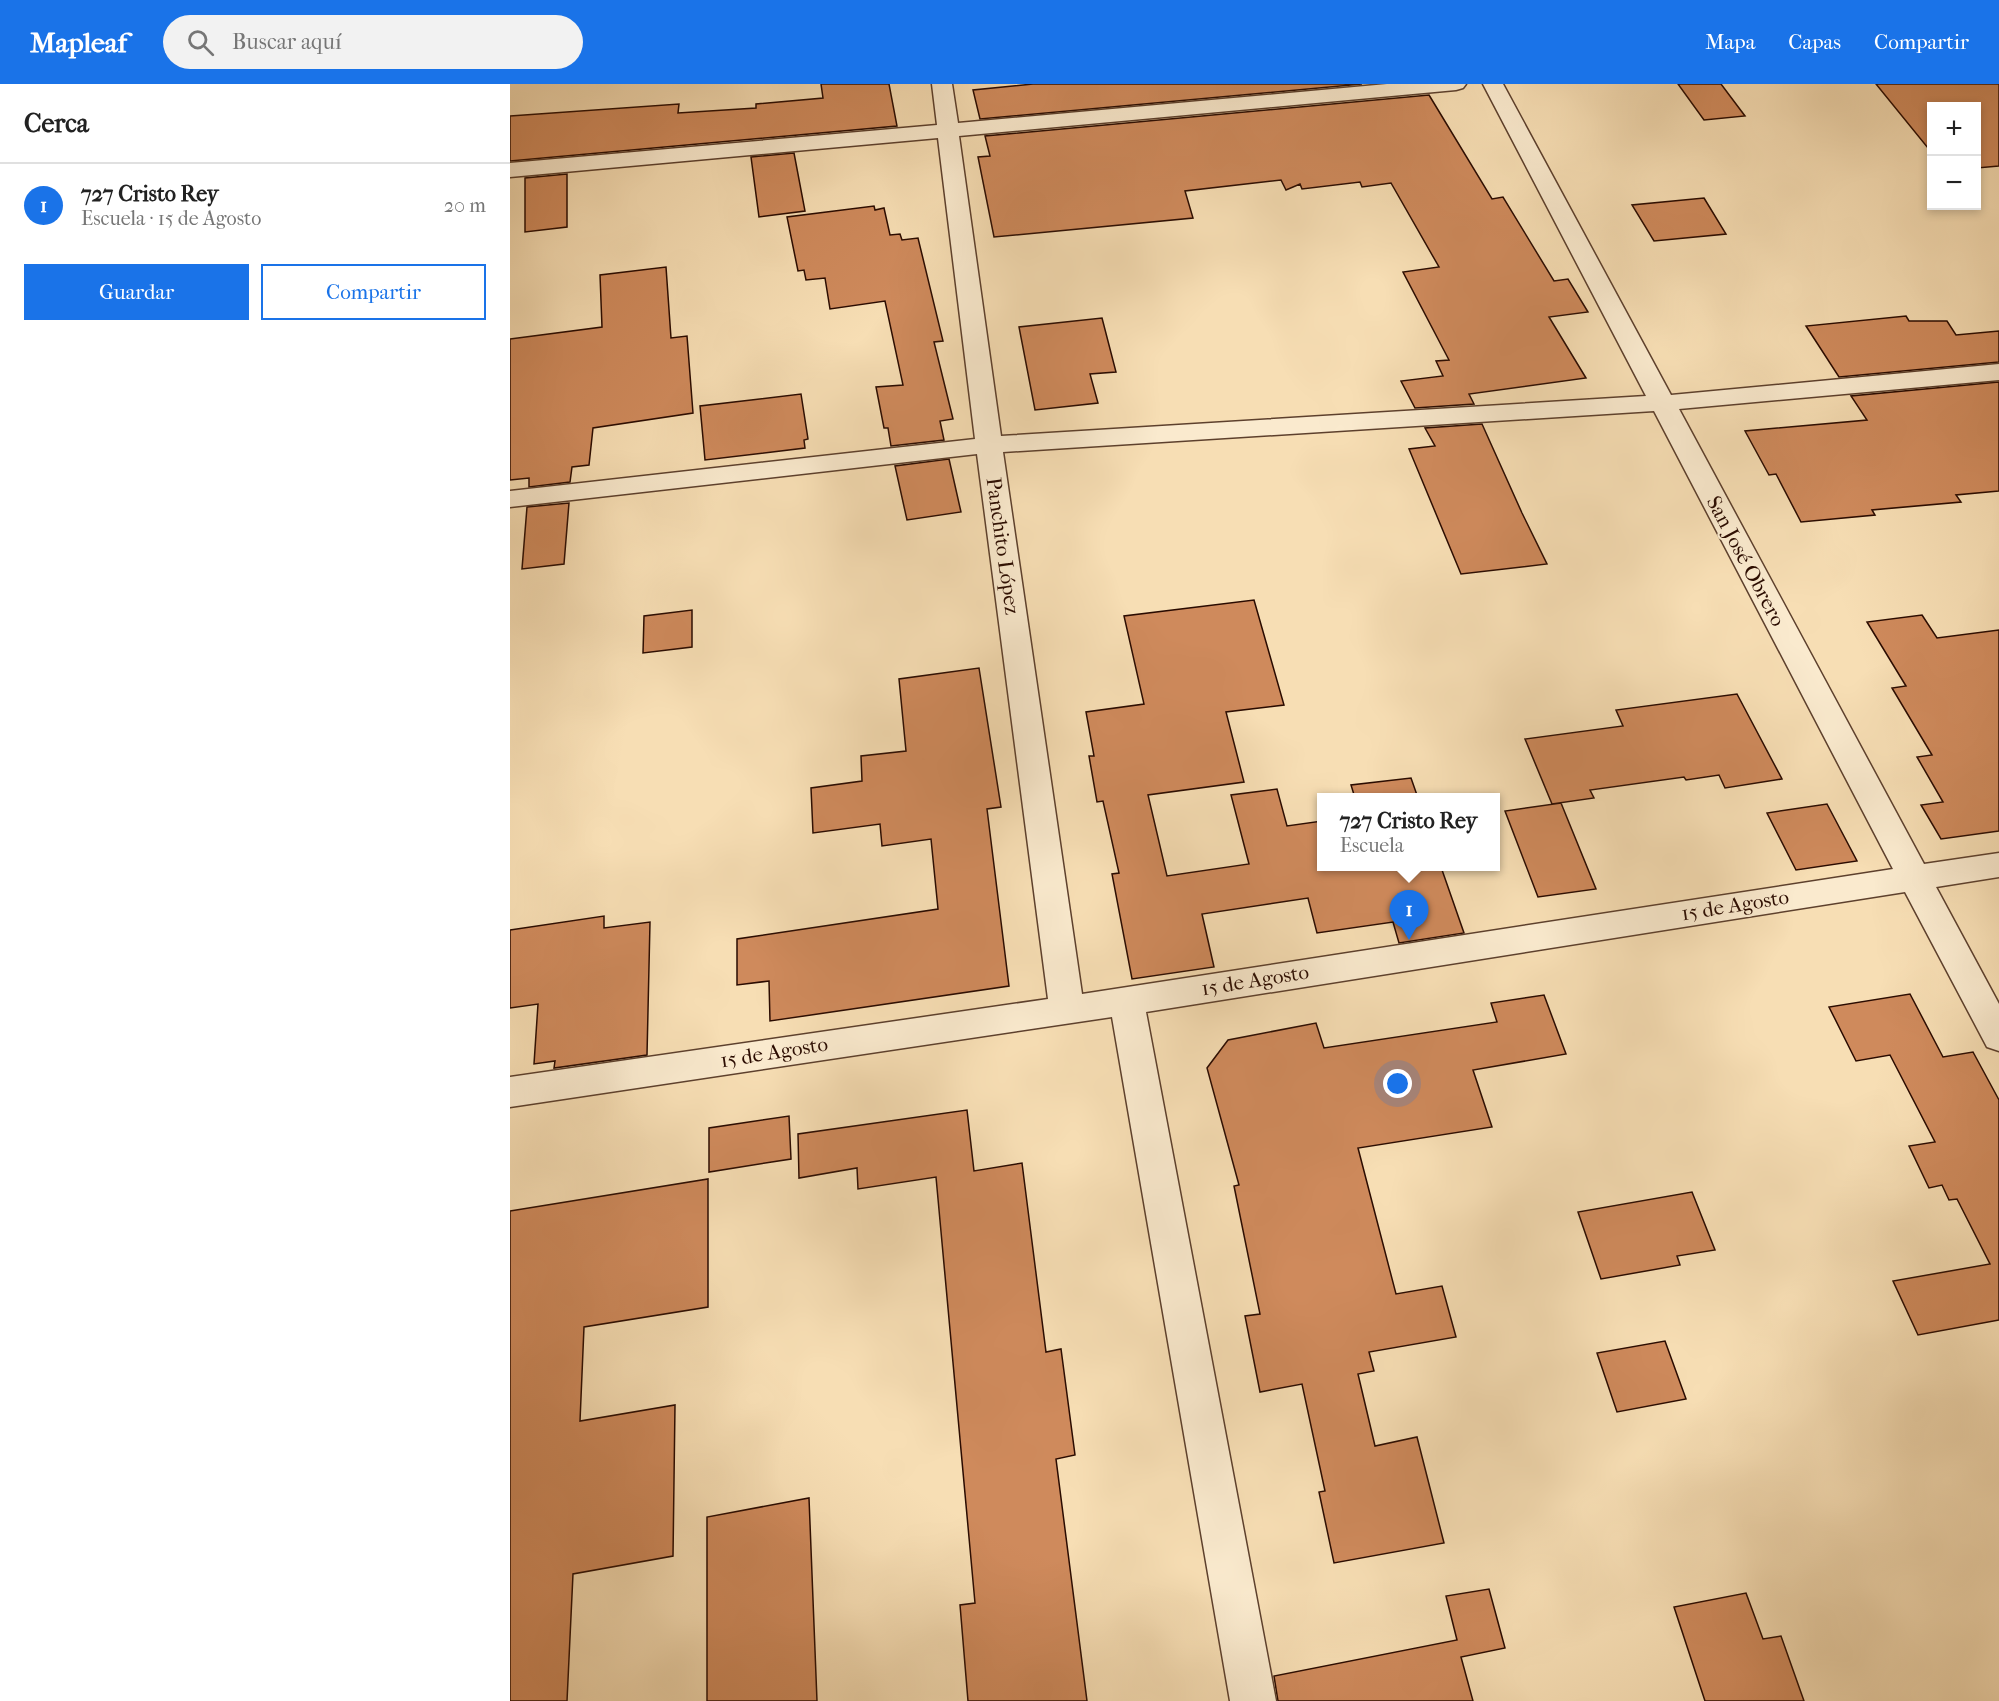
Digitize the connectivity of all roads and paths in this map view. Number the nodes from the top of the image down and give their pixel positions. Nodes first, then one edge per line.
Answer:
1 (942, 84) edge
2 (1456, 84) edge
3 (1493, 84) edge
4 (948, 131) junction
5 (510, 170) edge
6 (1999, 372) edge
7 (1662, 403) junction
8 (988, 445) junction
9 (510, 499) edge
10 (1999, 865) edge
11 (1914, 877) junction
12 (1127, 1001) junction
13 (1067, 1008) junction
14 (1999, 1037) edge
15 (510, 1092) edge
16 (1253, 1701) edge

1 - 4 street, Panchito López
2 - 4 street
3 - 7 street, San José Obrero
4 - 5 street
4 - 8 street, Panchito López
6 - 7 street
7 - 8 street
7 - 11 street, San José Obrero
8 - 9 street
8 - 13 street, Panchito López
10 - 11 street, 15 de Agosto
11 - 12 street, 15 de Agosto
11 - 14 street, San José Obrero
12 - 13 street, 15 de Agosto
12 - 16 street
13 - 15 street, 15 de Agosto

